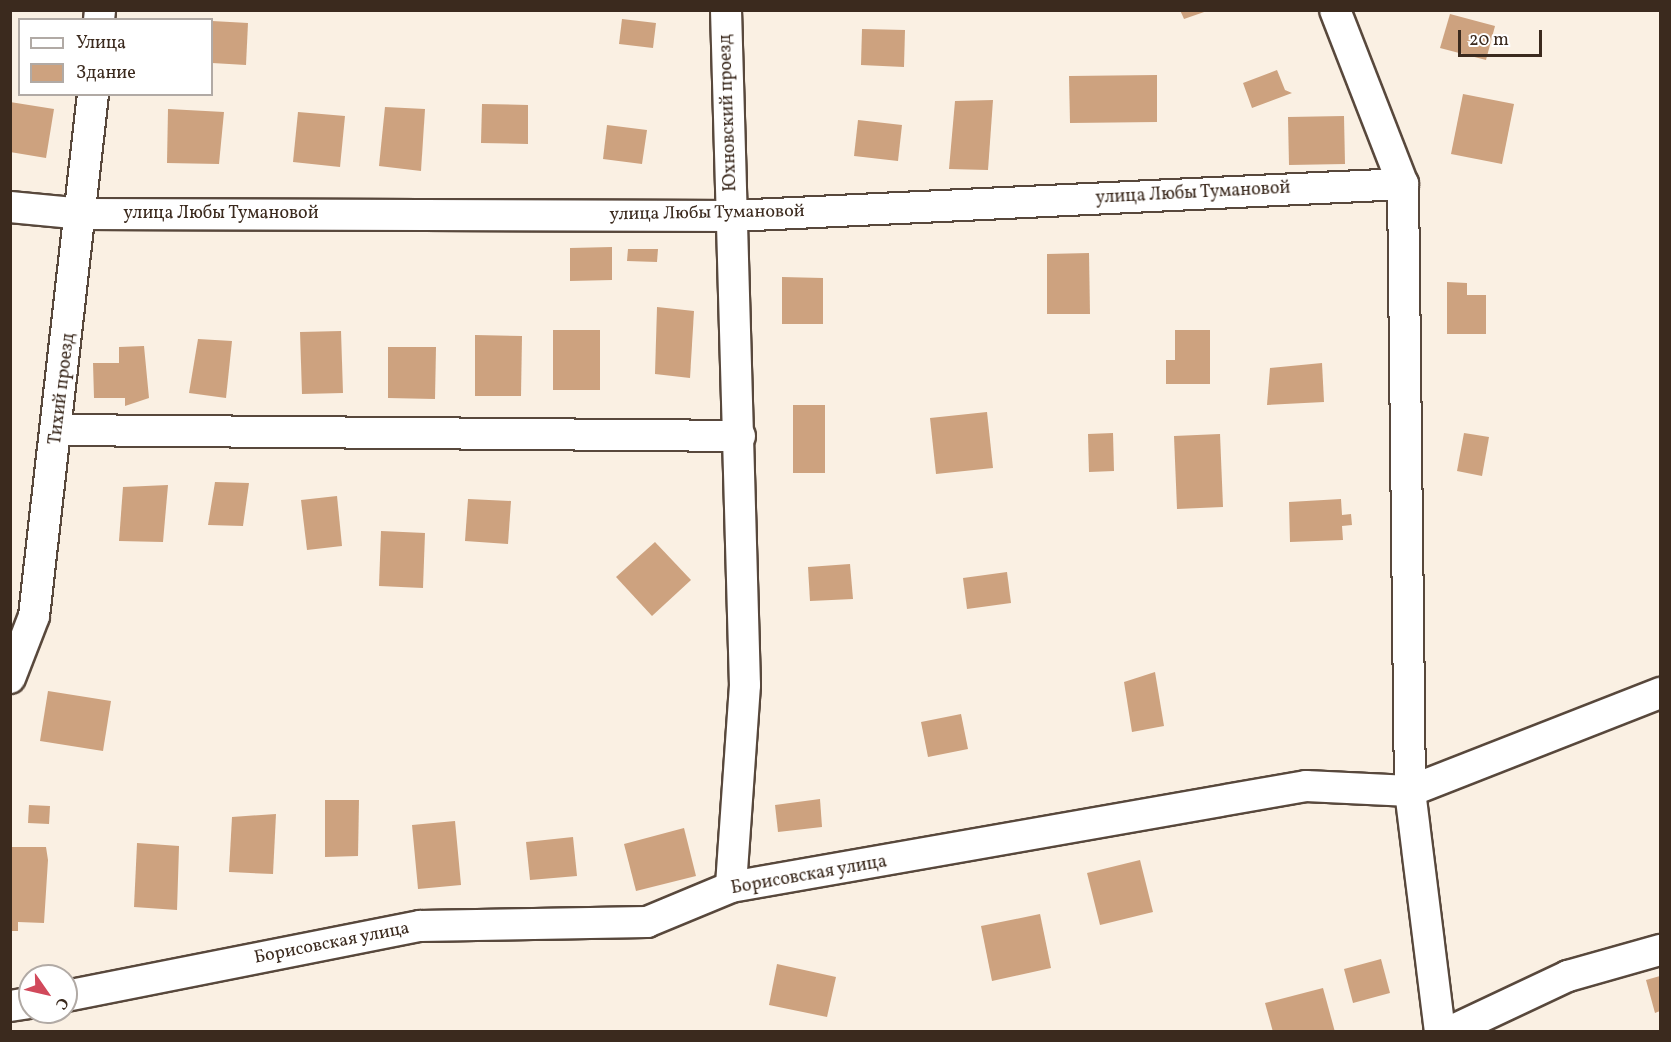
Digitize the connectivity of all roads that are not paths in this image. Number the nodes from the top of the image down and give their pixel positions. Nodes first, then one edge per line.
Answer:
1 (726, 10) edge
2 (1335, 10) edge
3 (93, 96) edge
4 (1403, 184) junction
5 (10, 207) edge
6 (84, 214) junction
7 (732, 216) junction
8 (58, 430) junction
9 (740, 436) junction
10 (10, 678) edge
11 (1660, 693) edge
12 (1410, 791) junction
13 (731, 887) junction
14 (1660, 950) edge
15 (78, 994) edge
16 (1440, 1032) edge
17 (1449, 1032) edge

1 - 7 street, Юхновский проезд
2 - 4 street
3 - 6 street, Тихий проезд
4 - 7 street, улица Любы Тумановой
4 - 12 street
5 - 6 street, улица Любы Тумановой
6 - 7 street, улица Любы Тумановой
6 - 8 street, Тихий проезд
7 - 9 street, Юхновский проезд
8 - 9 street
8 - 10 street, Тихий проезд
9 - 13 street, Юхновский проезд
11 - 12 street
12 - 13 street, Борисовская улица
12 - 16 street
13 - 15 street, Борисовская улица
14 - 17 street

